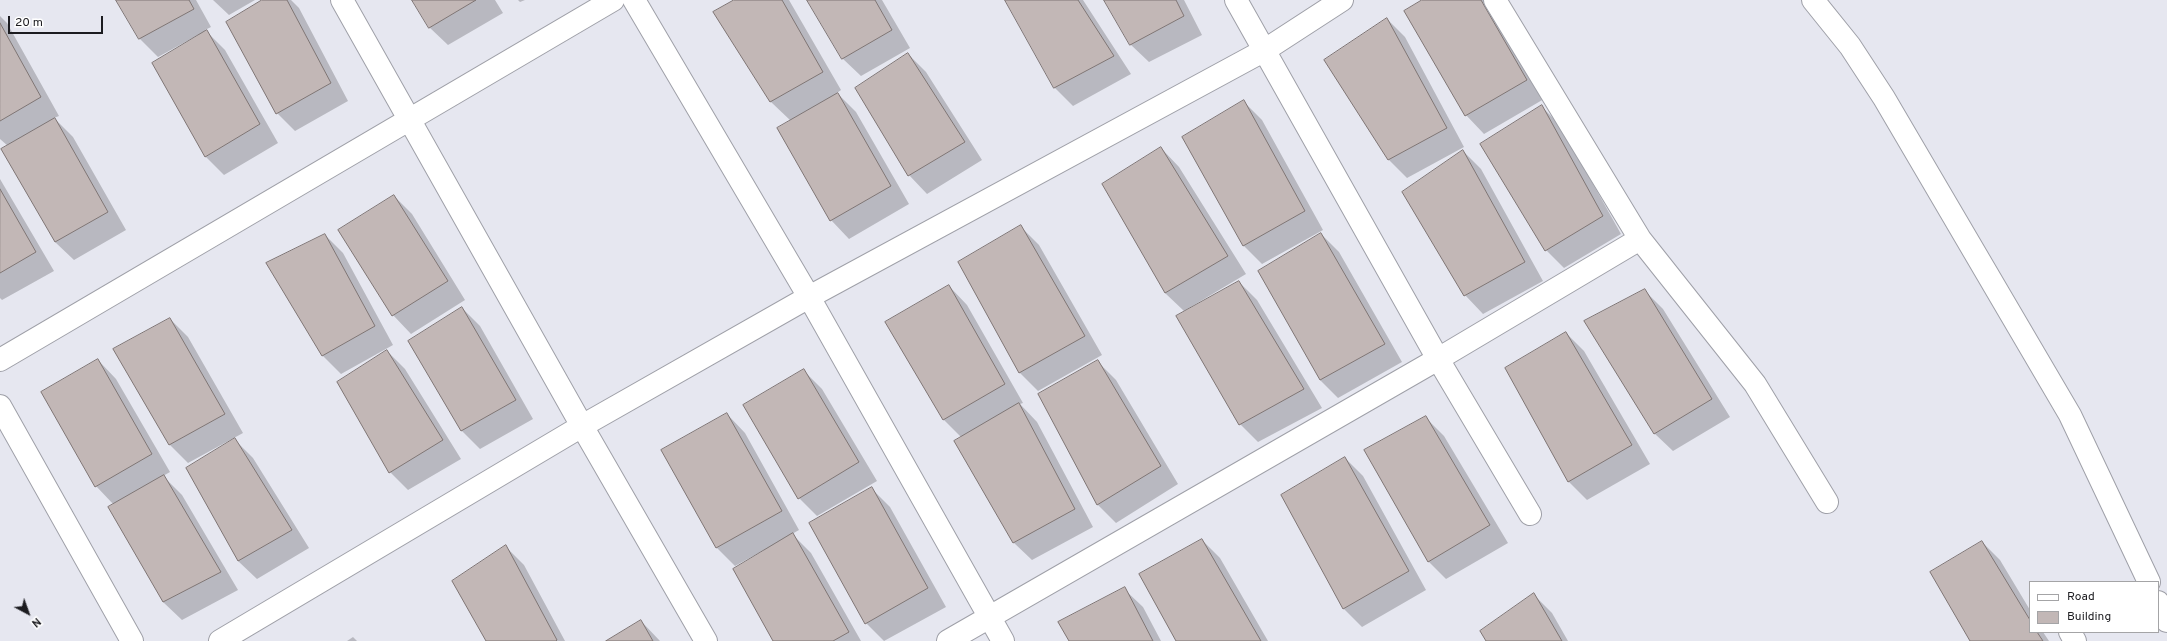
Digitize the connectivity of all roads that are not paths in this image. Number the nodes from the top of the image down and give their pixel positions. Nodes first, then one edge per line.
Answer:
1 (342, 0) edge
2 (613, 0) edge
3 (634, 0) edge
4 (1236, 0) edge
5 (1342, 0) edge
6 (1495, 0) edge
7 (1813, 0) edge
8 (1265, 50) junction
9 (409, 118) junction
10 (1640, 239) junction
11 (809, 297) junction
12 (1438, 359) junction
13 (0, 360) edge
14 (0, 406) edge
15 (582, 426) junction
16 (1827, 502) dead end
17 (1530, 514) dead end
18 (2149, 581) edge
19 (2159, 604) edge
20 (989, 616) junction
21 (2167, 621) edge
22 (132, 641) edge
23 (220, 641) edge
24 (706, 641) edge
25 (948, 641) edge
26 (1003, 641) edge

1 - 9 street
2 - 9 street
3 - 11 street
4 - 8 street
5 - 8 street
6 - 10 street
7 - 18 street
8 - 11 street
8 - 12 street
9 - 13 street
9 - 15 street
10 - 12 street
10 - 16 street
11 - 15 street
11 - 20 street
12 - 17 street
12 - 20 street
14 - 22 street
15 - 23 street
15 - 24 street
19 - 21 street
20 - 25 street
20 - 26 street

